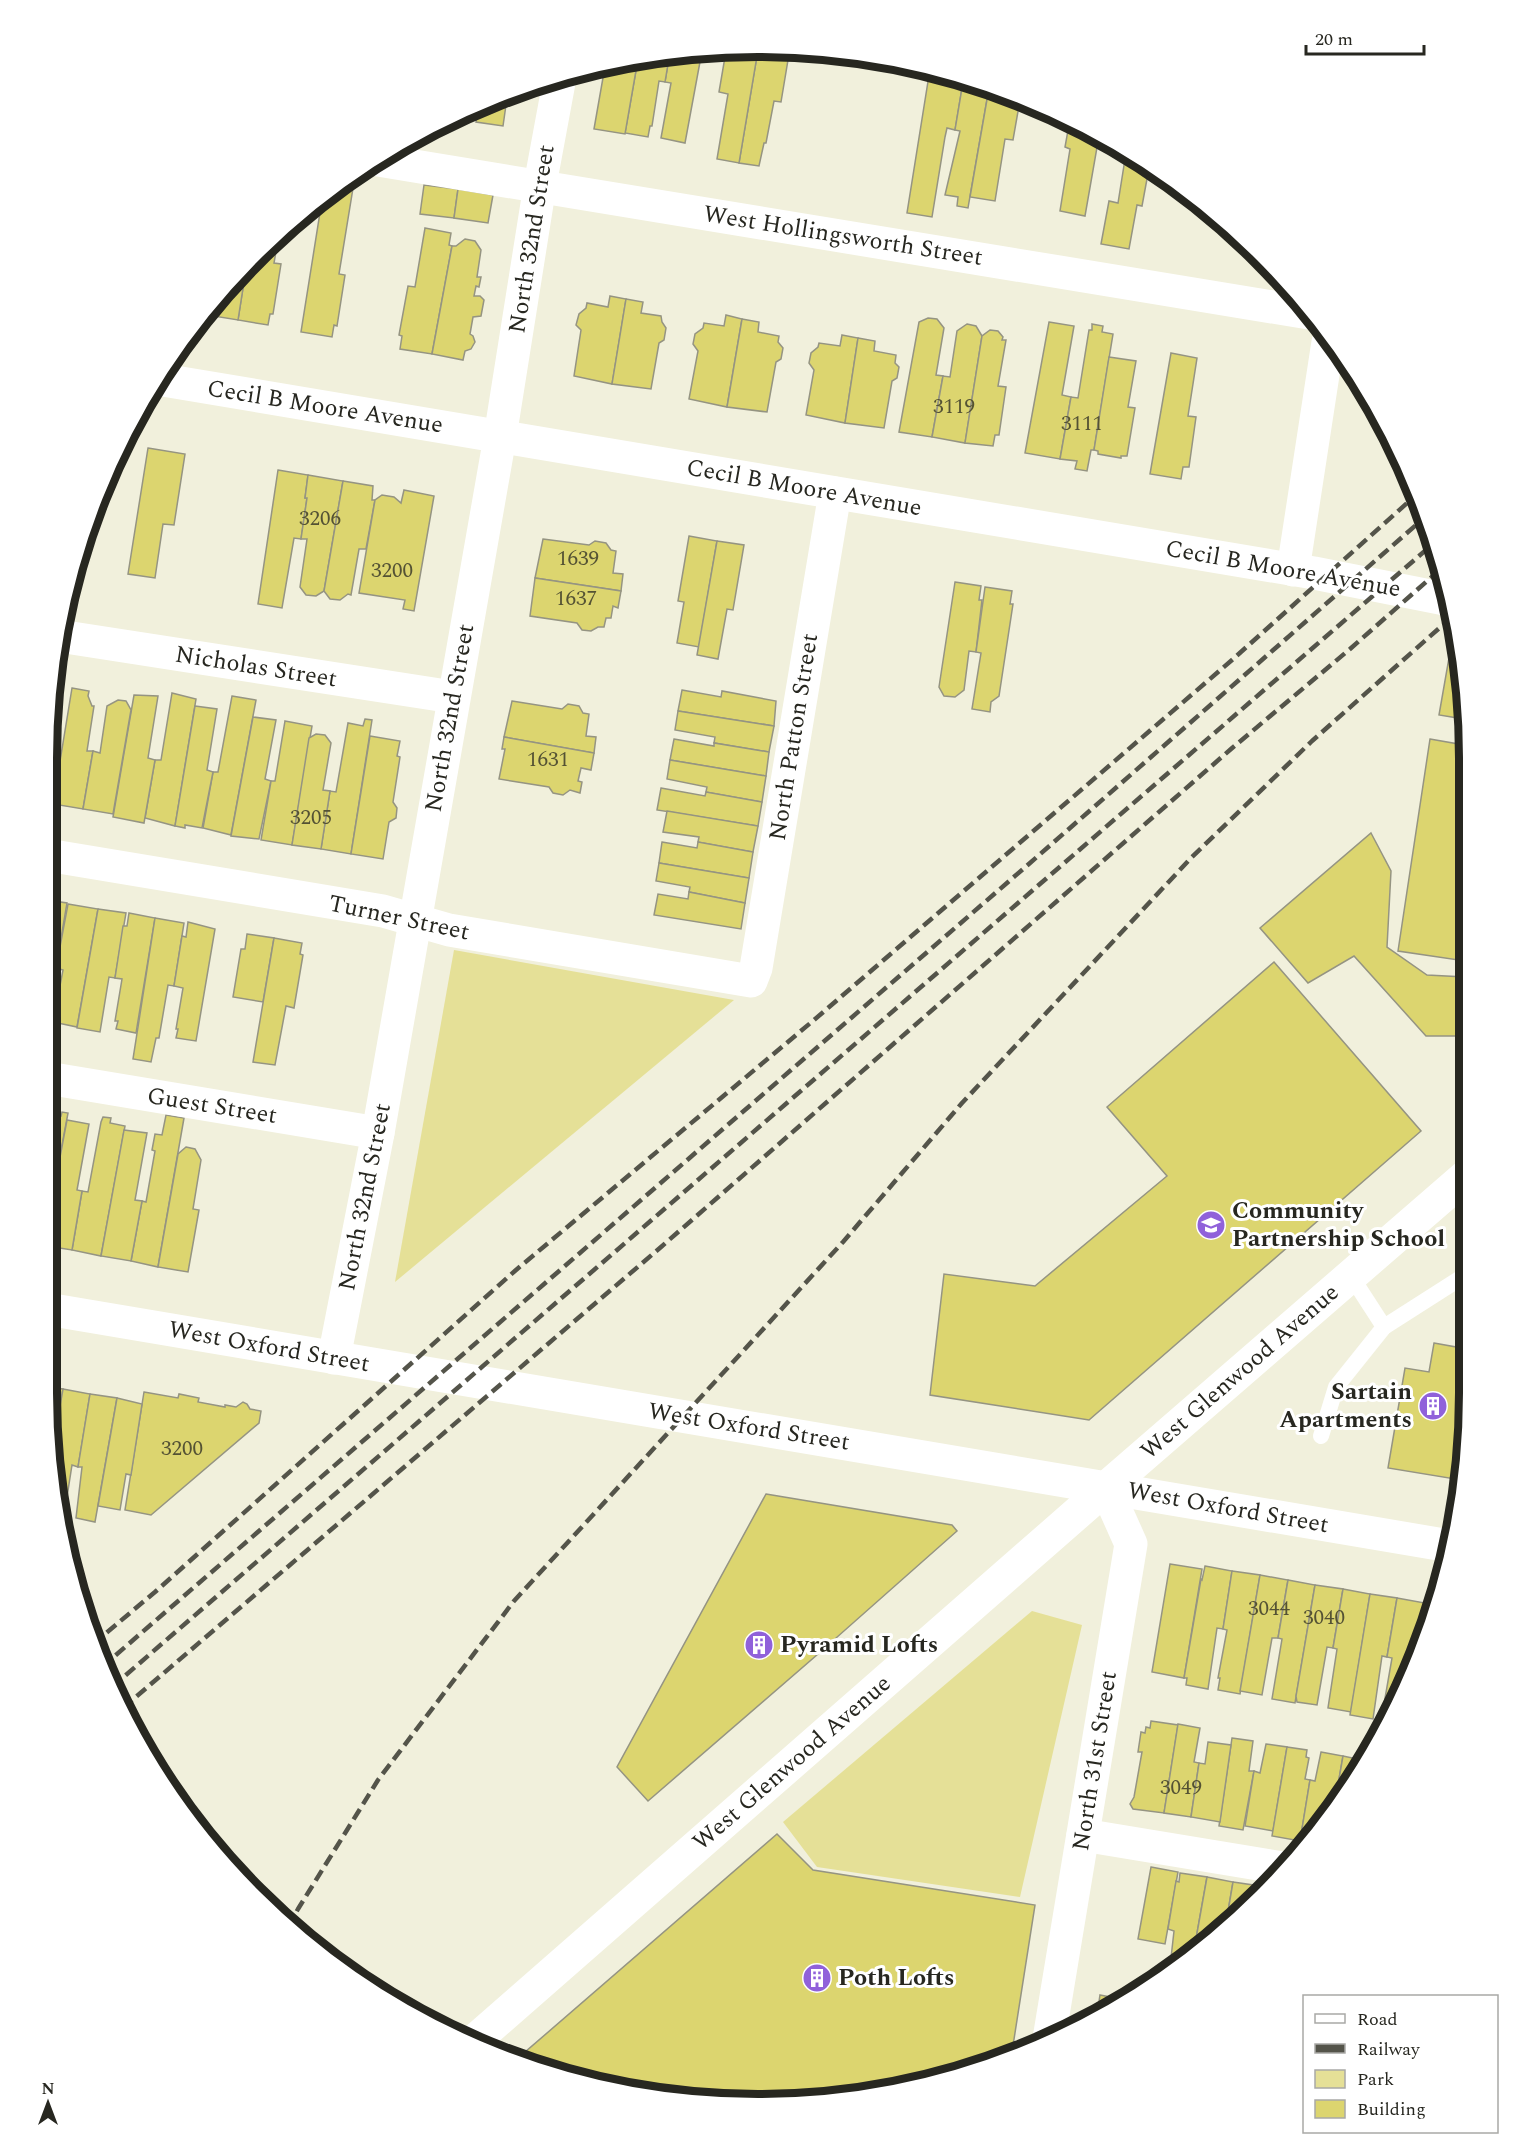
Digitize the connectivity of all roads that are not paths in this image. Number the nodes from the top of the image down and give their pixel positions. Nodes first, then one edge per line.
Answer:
1 (558, 87) edge
2 (391, 161) edge
3 (540, 185) junction
4 (1297, 311) edge
5 (1327, 350) edge
6 (168, 381) edge
7 (500, 436) junction
8 (835, 493) junction
9 (1303, 571) junction
10 (1440, 598) edge
11 (67, 637) edge
12 (453, 698) junction
13 (57, 857) edge
14 (415, 920) junction
15 (751, 981) joint
16 (57, 1080) edge
17 (378, 1134) junction
18 (1459, 1182) edge
19 (1351, 1276) junction
20 (1459, 1279) edge
21 (57, 1312) edge
22 (1384, 1327) junction
23 (334, 1358) junction
24 (1321, 1436) dead end
25 (1106, 1488) junction
26 (1442, 1545) edge
27 (1083, 1835) junction
28 (1274, 1867) edge
29 (1051, 2030) edge
30 (480, 2036) edge

1 - 3 street, North 32nd Street
2 - 3 street, West Hollingsworth Street
3 - 4 street, West Hollingsworth Street
3 - 7 street, North 32nd Street
5 - 9 street
6 - 7 street, Cecil B Moore Avenue
7 - 8 street, Cecil B Moore Avenue
7 - 12 street, North 32nd Street
8 - 9 street, Cecil B Moore Avenue
8 - 15 street, North Patton Street
9 - 10 street, Cecil B Moore Avenue
11 - 12 street, Nicholas Street
12 - 14 street, North 32nd Street
13 - 14 street, Turner Street
14 - 15 street, Turner Street
14 - 17 street, North 32nd Street
16 - 17 street, Guest Street
17 - 23 street, North 32nd Street
18 - 19 street, West Glenwood Avenue
19 - 22 lane
19 - 25 street, West Glenwood Avenue
20 - 22 lane
21 - 23 street, West Oxford Street
22 - 24 lane
23 - 25 street, West Oxford Street
25 - 26 street, West Oxford Street
25 - 27 street, North 31st Street
25 - 30 street, West Glenwood Avenue
27 - 28 street
27 - 29 street, North 31st Street

